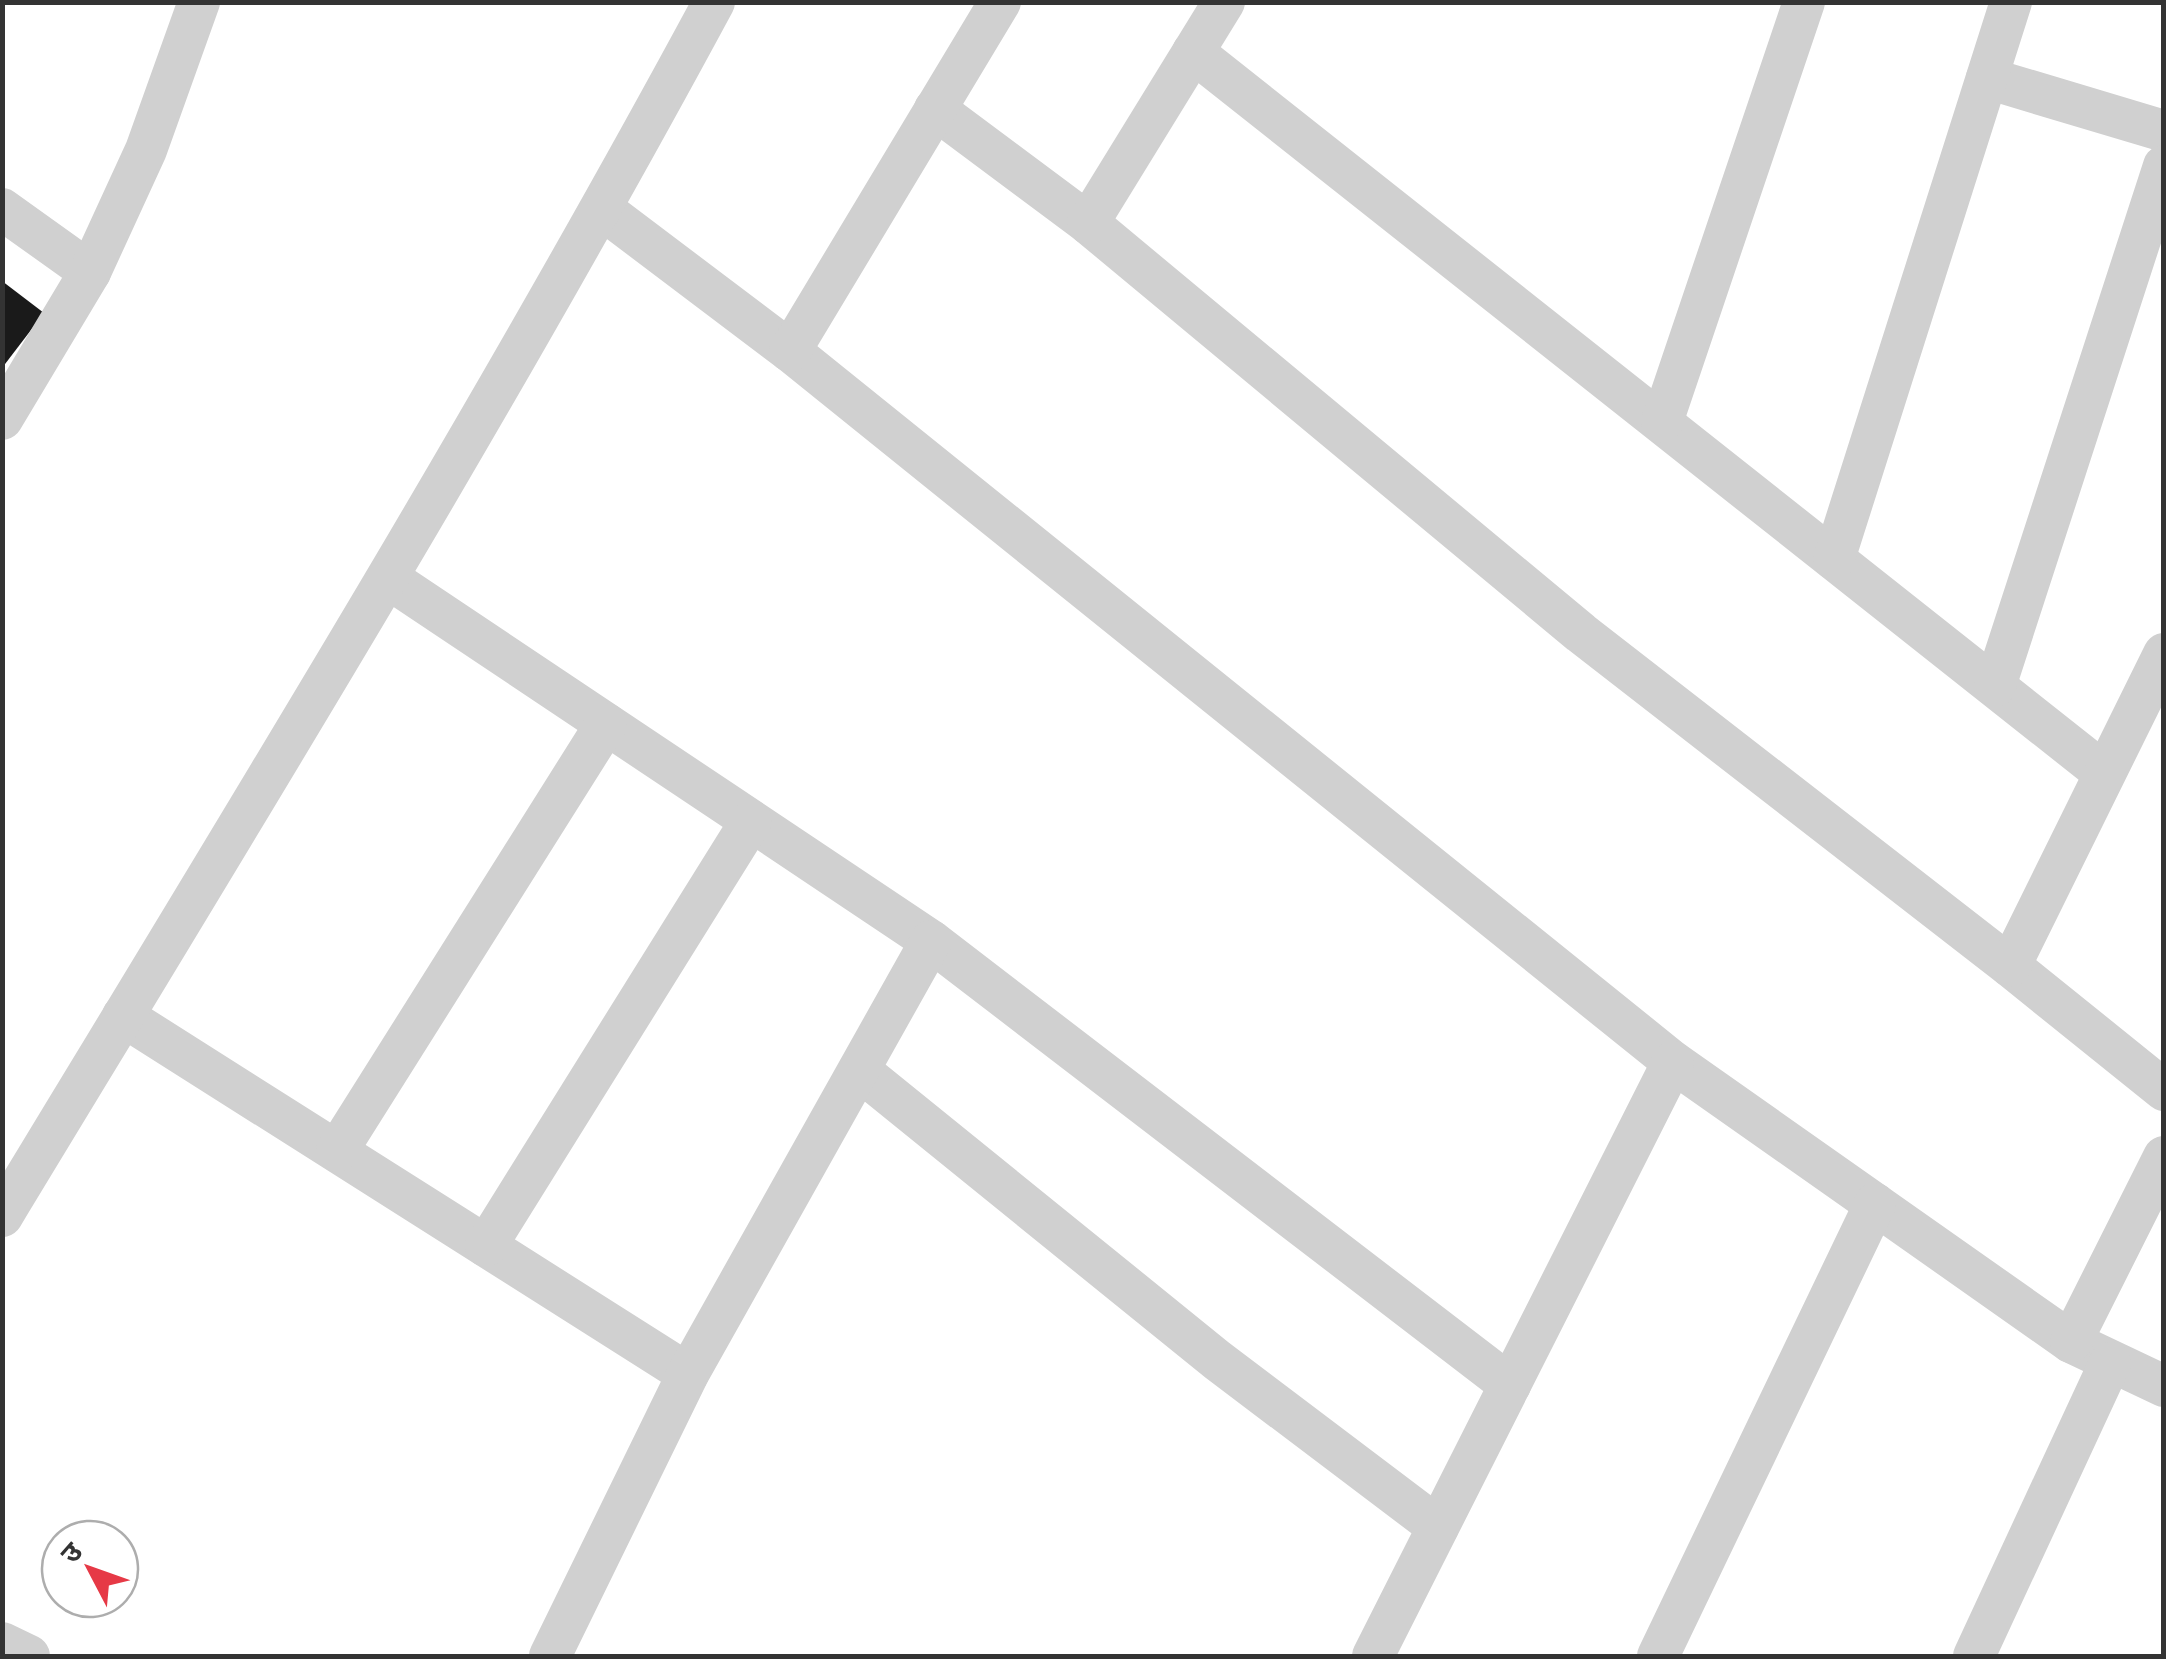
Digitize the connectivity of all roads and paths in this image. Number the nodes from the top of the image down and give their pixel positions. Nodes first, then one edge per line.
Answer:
1 (199, 2) edge
2 (714, 2) edge
3 (1000, 2) edge
4 (1224, 2) edge
5 (1804, 2) edge
6 (2011, 2) edge
7 (1193, 52) junction
8 (1988, 78) junction
9 (935, 109) junction
10 (2164, 131) edge
11 (2164, 166) edge
12 (2, 209) edge
13 (602, 210) junction
14 (1088, 223) junction
15 (90, 272) junction
16 (790, 351) junction
17 (2, 420) edge
18 (1662, 422) junction
19 (1834, 558) junction
20 (388, 578) junction
21 (2164, 654) edge
22 (1995, 686) junction
23 (606, 724) junction
24 (2104, 773) junction
25 (751, 821) junction
26 (930, 941) junction
27 (2010, 966) junction
28 (123, 1016) junction
29 (1673, 1062) junction
30 (859, 1070) junction
31 (2164, 1090) edge
32 (337, 1151) junction
33 (2164, 1157) edge
34 (1875, 1204) junction
35 (2, 1216) edge
36 (486, 1246) junction
37 (2071, 1342) junction
38 (2146, 1367) edge
39 (688, 1374) junction
40 (1510, 1385) junction
41 (1438, 1527) junction
42 (2, 1643) edge
43 (29, 1656) edge
44 (550, 1656) edge
45 (1373, 1656) edge
46 (1658, 1656) edge
47 (1974, 1656) edge

1 - 15 lane
2 - 13 lane
3 - 9 lane
4 - 7 lane
5 - 18 lane
6 - 8 lane
7 - 14 lane
7 - 18 lane
8 - 10 lane
8 - 19 lane
9 - 14 lane
9 - 16 lane
11 - 22 lane
12 - 15 lane
13 - 16 lane
13 - 20 lane
14 - 27 lane
15 - 17 lane
16 - 29 lane
18 - 19 lane
19 - 22 lane
20 - 23 lane
20 - 28 lane
21 - 24 lane
22 - 24 lane
23 - 25 lane
23 - 32 lane
24 - 27 lane
25 - 26 lane
25 - 36 lane
26 - 30 lane
26 - 40 lane
27 - 31 lane
28 - 32 lane
28 - 35 lane
29 - 34 lane
29 - 40 lane
30 - 39 lane
30 - 41 lane
32 - 36 lane
33 - 37 lane
34 - 37 lane
34 - 46 lane
36 - 39 lane
37 - 38 lane
38 - 47 lane
39 - 44 lane
40 - 41 lane
41 - 45 lane
42 - 43 lane

